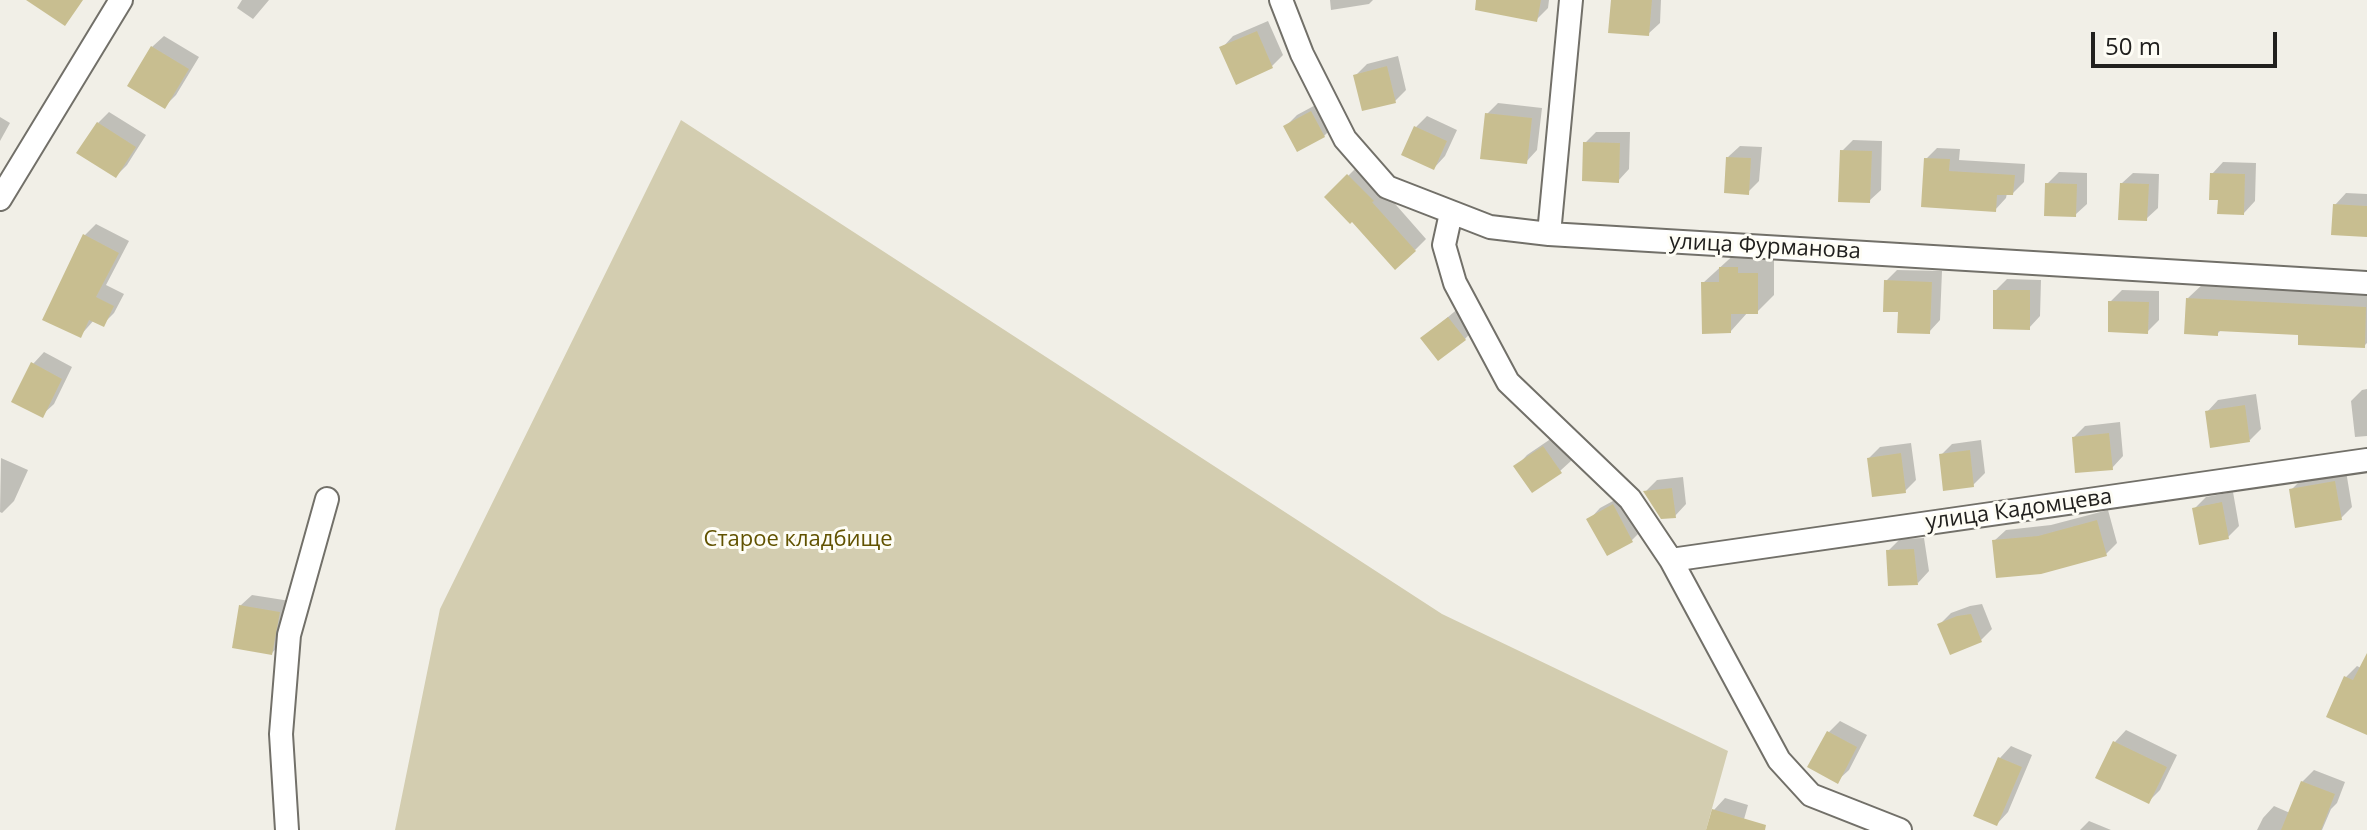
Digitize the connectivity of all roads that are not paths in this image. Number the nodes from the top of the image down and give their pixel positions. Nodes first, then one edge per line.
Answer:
1 (121, 0) edge
2 (1281, 0) edge
3 (1571, 0) edge
4 (0, 199) edge
5 (1451, 213) junction
6 (1549, 234) junction
7 (2367, 283) edge
8 (2367, 460) edge
9 (327, 499) dead end
10 (1671, 560) junction
11 (287, 830) edge
12 (1900, 830) edge

1 - 4 street
2 - 5 street, улица Фурманова
3 - 6 street
5 - 6 street, улица Фурманова
5 - 10 street
6 - 7 street, улица Фурманова
8 - 10 street, улица Кадомцева
9 - 11 street
10 - 12 street

